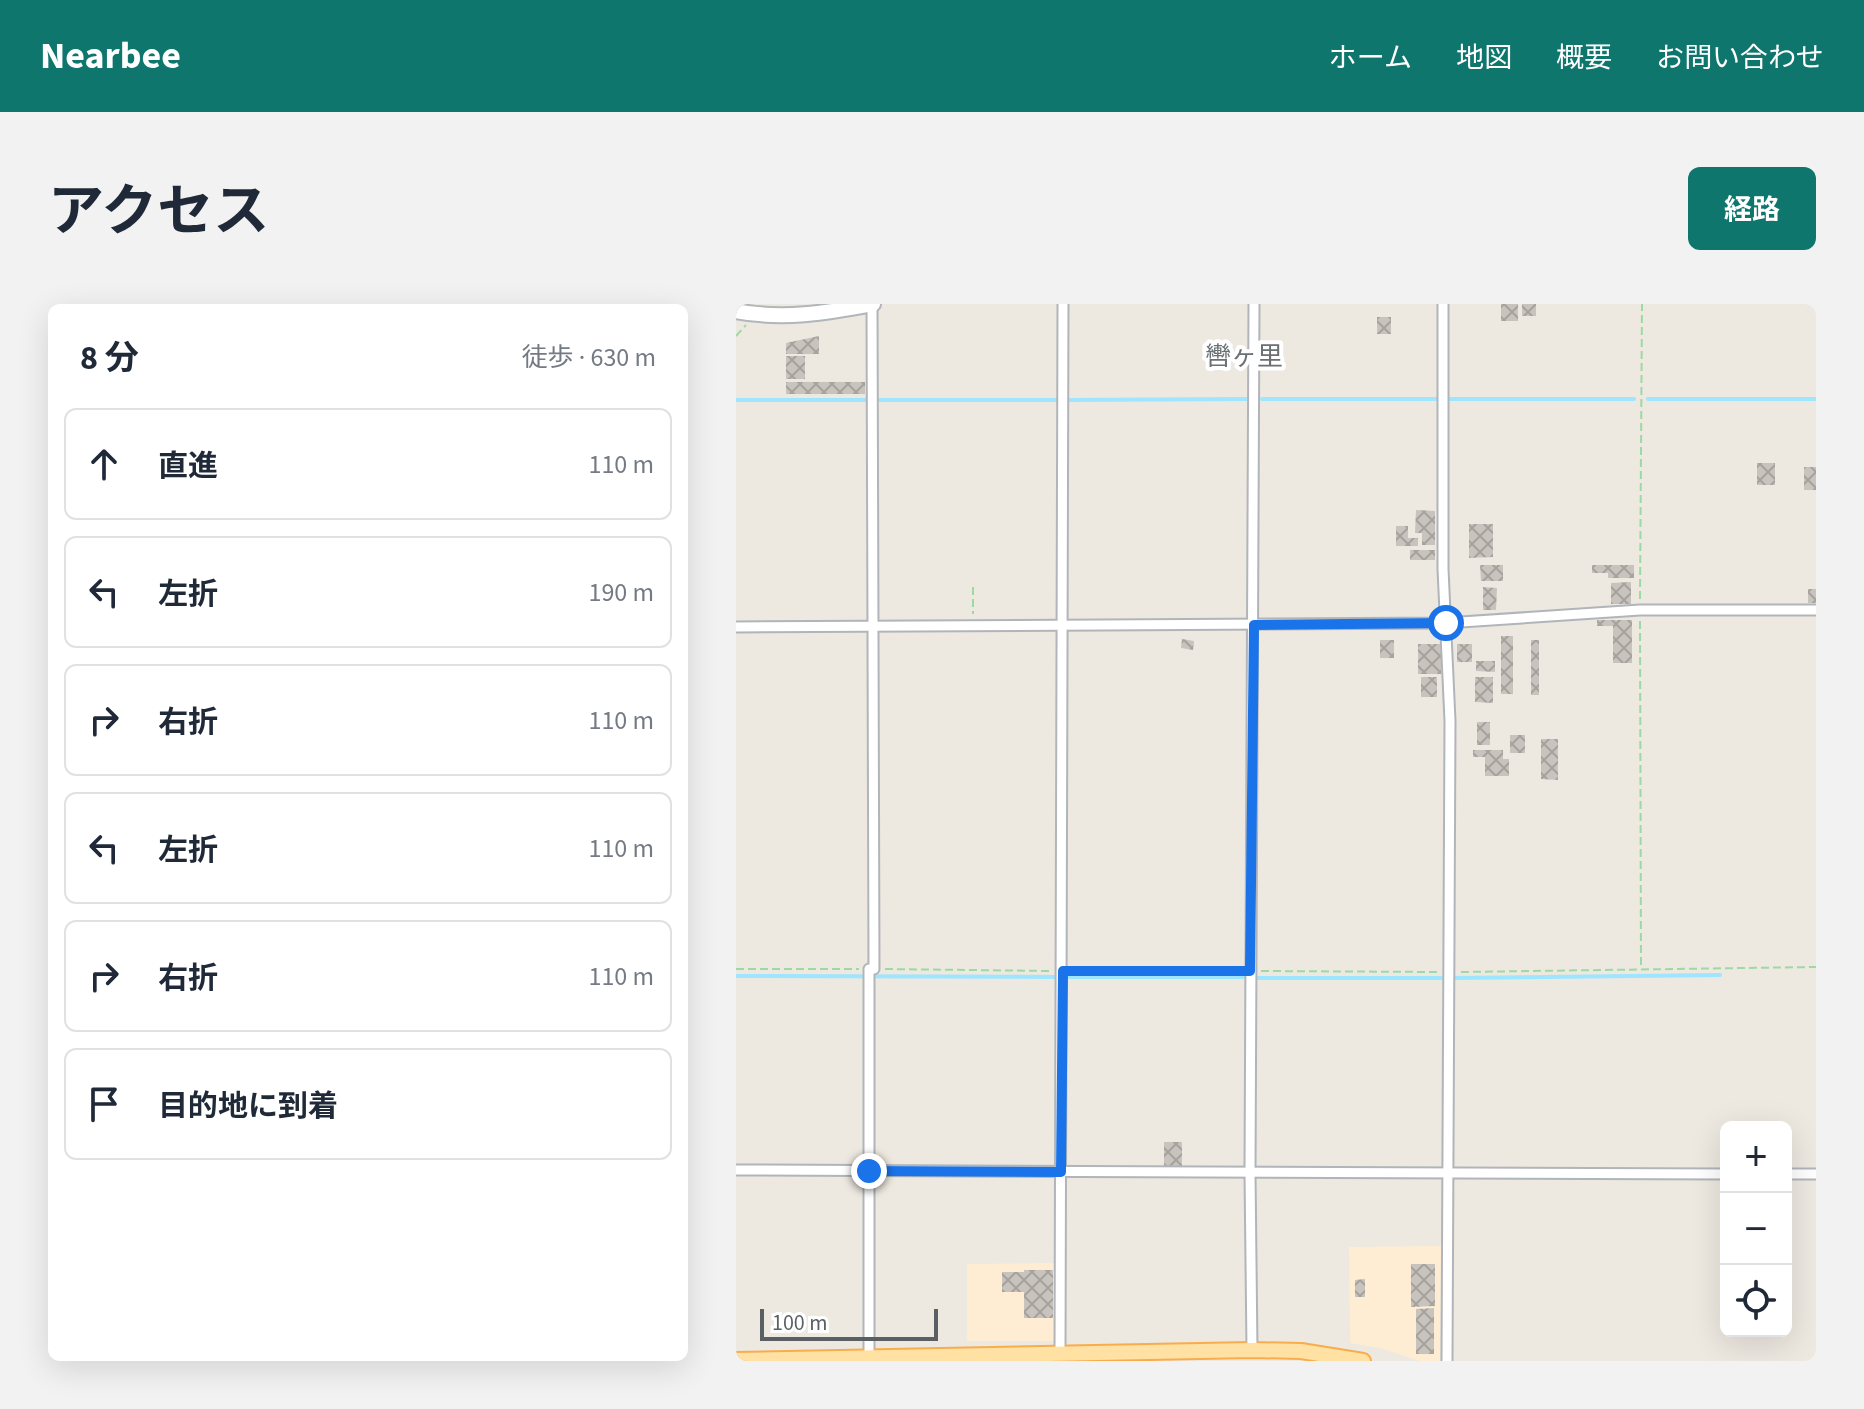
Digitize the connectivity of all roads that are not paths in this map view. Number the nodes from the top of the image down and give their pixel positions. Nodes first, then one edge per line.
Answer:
1 (872, 304) edge
2 (1063, 304) edge
3 (1254, 304) edge
4 (1443, 304) edge
5 (736, 311) edge
6 (1816, 610) edge
7 (1446, 623) junction
8 (1064, 625) junction
9 (1254, 625) junction
10 (873, 626) junction
11 (736, 627) edge
12 (736, 1170) edge
13 (869, 1171) junction
14 (1061, 1172) junction
15 (1250, 1173) junction
16 (1447, 1174) junction
17 (1720, 1174) edge
18 (1792, 1174) edge
19 (1816, 1174) edge
20 (1252, 1350) junction
21 (1060, 1352) junction
22 (869, 1357) junction
23 (846, 1359) edge
24 (736, 1360) edge
25 (1363, 1361) edge
26 (1447, 1361) edge

1 - 5 street
1 - 10 street
2 - 8 street
3 - 9 street
4 - 7 street
6 - 7 street
7 - 9 street
7 - 16 street
8 - 9 street
8 - 10 street
8 - 14 street
9 - 15 street
10 - 11 street
10 - 13 street
12 - 13 street
13 - 14 street
13 - 22 street
14 - 15 street
14 - 21 street
15 - 16 street
15 - 20 street
16 - 17 street
16 - 26 street
18 - 19 street
20 - 21 main road
20 - 25 main road
21 - 22 main road
22 - 23 main road
23 - 24 main road

